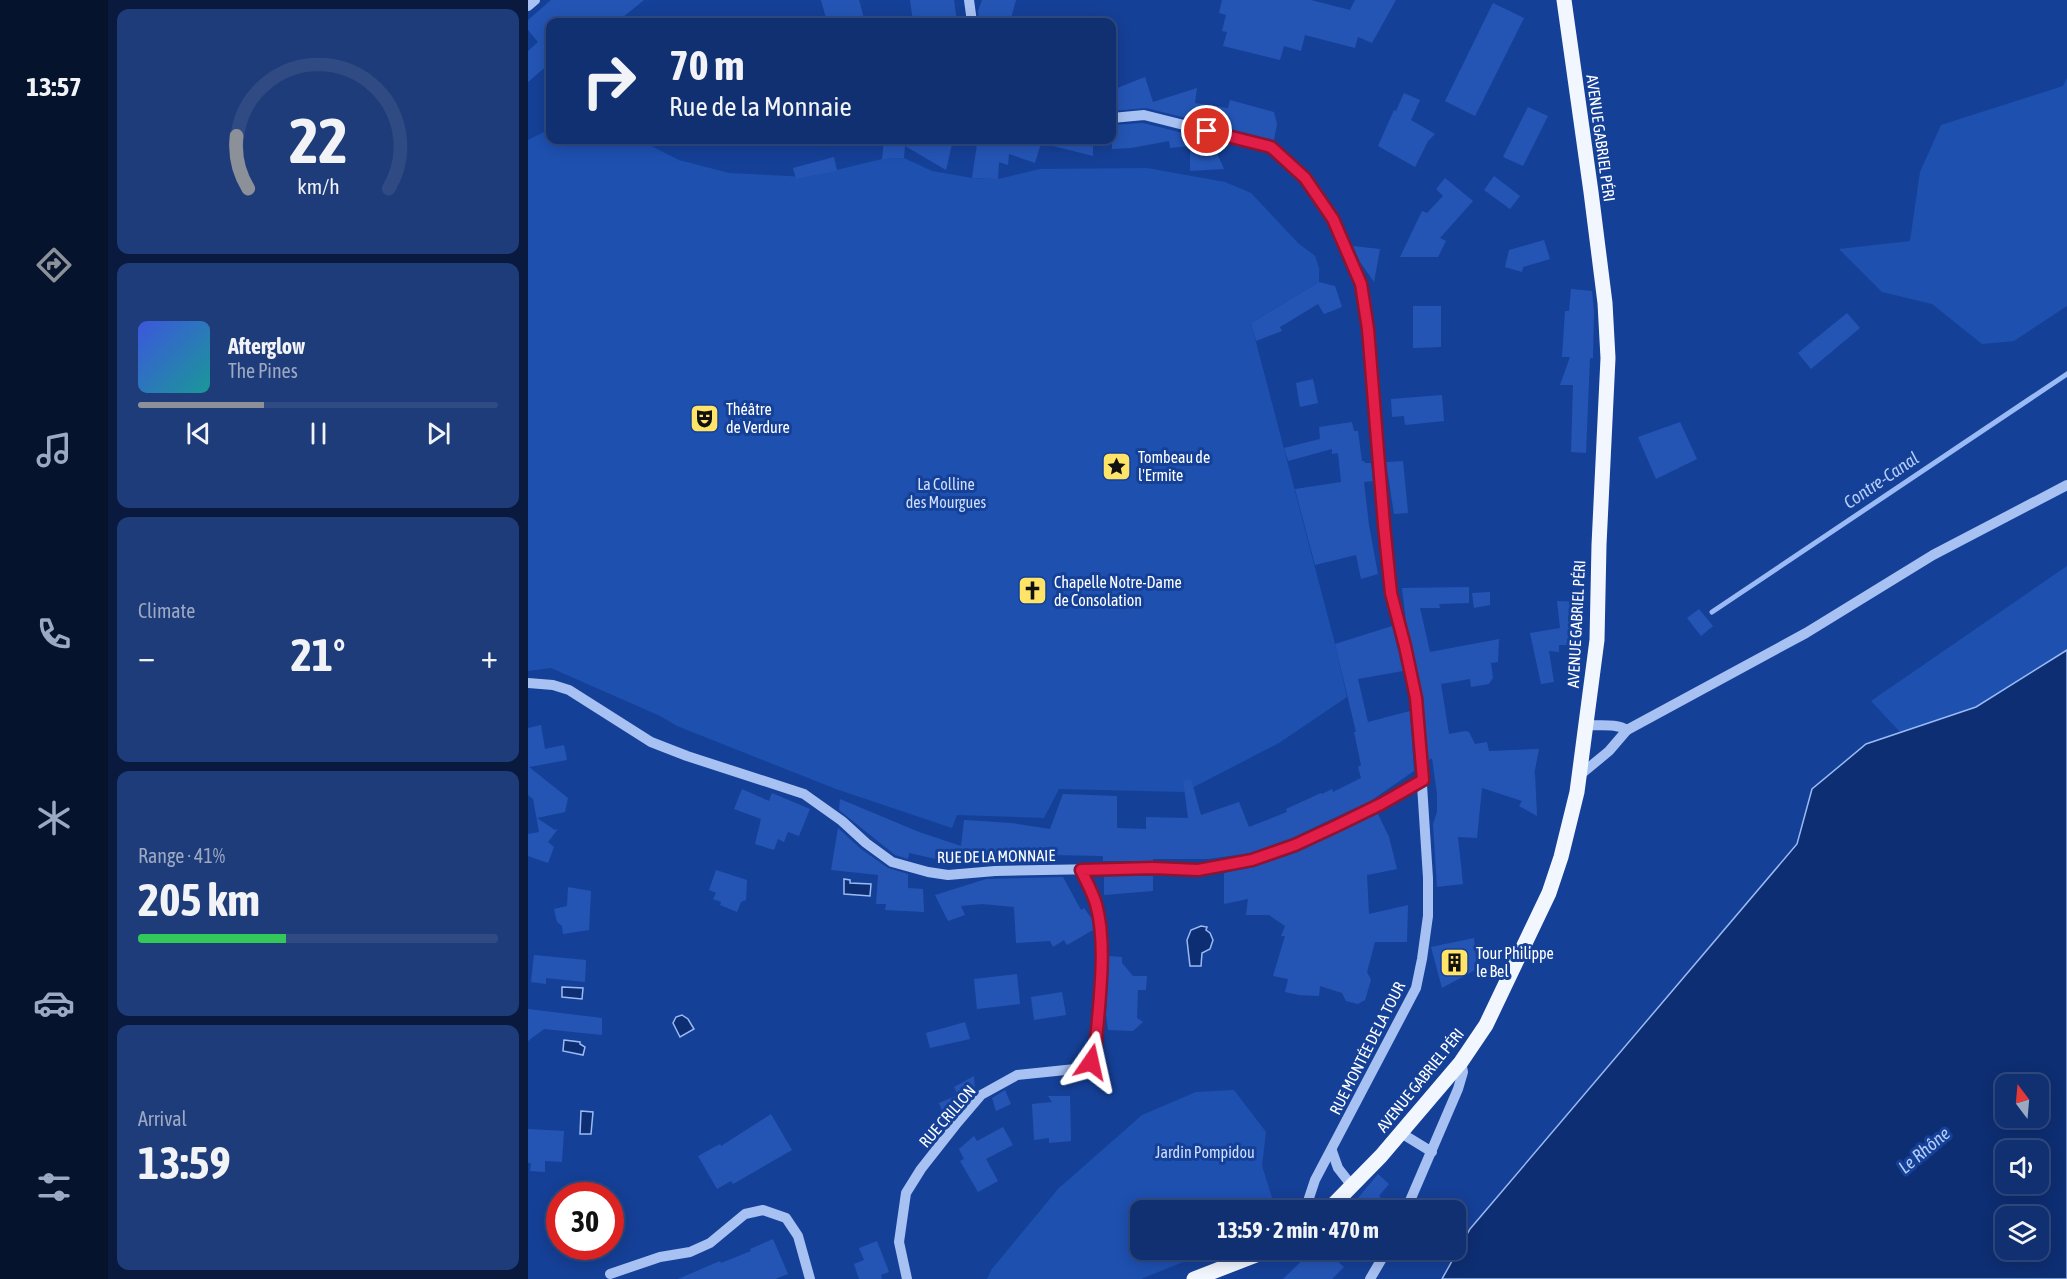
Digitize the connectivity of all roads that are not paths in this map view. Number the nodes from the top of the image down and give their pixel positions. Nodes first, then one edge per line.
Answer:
1 (535, 0) edge
2 (1564, 0) edge
3 (969, 1) edge
4 (528, 6) edge
5 (971, 18) edge
6 (1116, 118) edge
7 (2067, 485) edge
8 (528, 683) edge
9 (1587, 725) junction
10 (1627, 730) junction
11 (1580, 775) junction
12 (1423, 780) junction
13 (1081, 870) junction
14 (1461, 1062) junction
15 (1401, 1133) junction
16 (1332, 1151) junction
17 (1432, 1152) junction
18 (1352, 1186) junction
19 (1309, 1200) edge
20 (1338, 1200) edge
21 (1410, 1200) edge
22 (1243, 1260) edge
23 (1381, 1260) edge
24 (610, 1274) dead end
25 (810, 1279) edge
26 (907, 1279) edge
27 (1194, 1279) edge
28 (1370, 1279) edge

1 - 4 street
2 - 9 main road, AVENUE GABRIEL PÉRI
3 - 5 street
6 - 12 street, RUE MONTÉE DE LA TOUR
7 - 10 street
8 - 13 street, RUE DE LA MONNAIE
9 - 10 street
9 - 11 main road, AVENUE GABRIEL PÉRI
10 - 11 street
11 - 14 main road, AVENUE GABRIEL PÉRI
12 - 13 street, RUE DE LA MONNAIE
12 - 16 street, RUE MONTÉE DE LA TOUR
13 - 26 street, RUE CRILLON
14 - 15 main road, AVENUE GABRIEL PÉRI
14 - 17 street
15 - 17 street
15 - 18 main road, AVENUE GABRIEL PÉRI
16 - 18 street
16 - 19 street, RUE MONTÉE DE LA TOUR
17 - 21 street
18 - 20 main road, AVENUE GABRIEL PÉRI
22 - 27 main road
23 - 28 street
24 - 25 street

